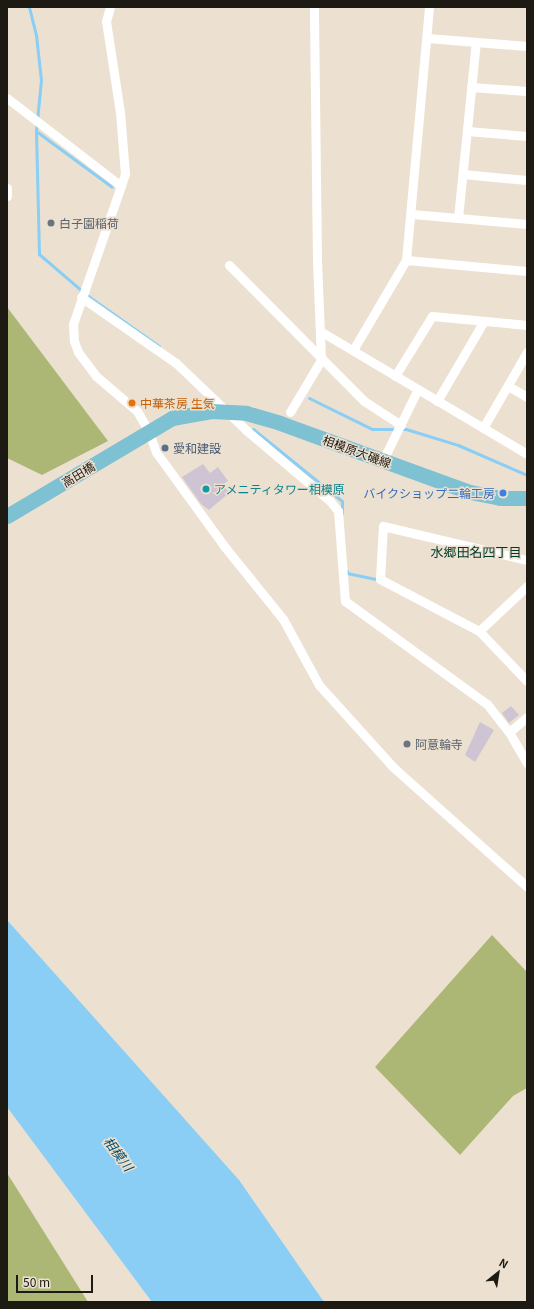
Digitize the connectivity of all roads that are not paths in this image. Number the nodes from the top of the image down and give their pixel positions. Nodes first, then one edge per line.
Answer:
1 (110, 7) edge
2 (314, 7) edge
3 (429, 7) edge
4 (427, 38) junction
5 (476, 42) junction
6 (527, 46) edge
7 (472, 87) junction
8 (527, 91) edge
9 (7, 98) edge
10 (467, 131) junction
11 (527, 136) edge
12 (463, 174) junction
13 (527, 180) edge
14 (121, 186) junction
15 (7, 188) edge
16 (7, 196) edge
17 (412, 214) junction
18 (458, 218) junction
19 (527, 224) edge
20 (406, 260) junction
21 (229, 265) dead end
22 (527, 270) edge
23 (81, 297) junction
24 (484, 321) junction
25 (527, 325) edge
26 (320, 331) junction
27 (353, 350) junction
28 (527, 352) edge
29 (321, 360) junction
30 (395, 376) junction
31 (508, 386) junction
32 (418, 389) junction
33 (527, 398) edge
34 (437, 400) junction
35 (290, 412) dead end
36 (401, 425) junction
37 (483, 428) junction
38 (143, 434) junction
39 (527, 454) edge
40 (383, 460) junction
41 (527, 498) edge
42 (7, 516) edge
43 (527, 560) edge
44 (527, 586) edge
45 (479, 631) junction
46 (527, 681) edge
47 (527, 717) edge
48 (509, 732) junction
49 (527, 763) edge
50 (527, 887) edge

1 - 14 street
2 - 26 street
3 - 4 street
4 - 5 street
4 - 17 street
5 - 6 street
5 - 7 street
7 - 8 street
7 - 10 street
9 - 14 street
10 - 11 street
10 - 12 street
12 - 13 street
12 - 18 street
14 - 23 street
15 - 16 street
17 - 18 street
17 - 20 street
18 - 19 street
20 - 22 street
20 - 27 street
21 - 29 street
23 - 38 street
23 - 48 street
24 - 25 street
24 - 30 street
24 - 34 street
26 - 27 street
26 - 29 street
27 - 30 street
28 - 31 street
29 - 35 street
29 - 36 street
30 - 32 street
31 - 33 street
31 - 37 street
32 - 34 street
32 - 36 street
34 - 37 street
36 - 40 street
37 - 39 street
38 - 40 main road, 相模原大磯線
38 - 42 main road, 高田橋
38 - 50 street
40 - 41 main road, 相模原大磯線
43 - 45 street
44 - 45 street
45 - 46 street
47 - 48 street
48 - 49 street

